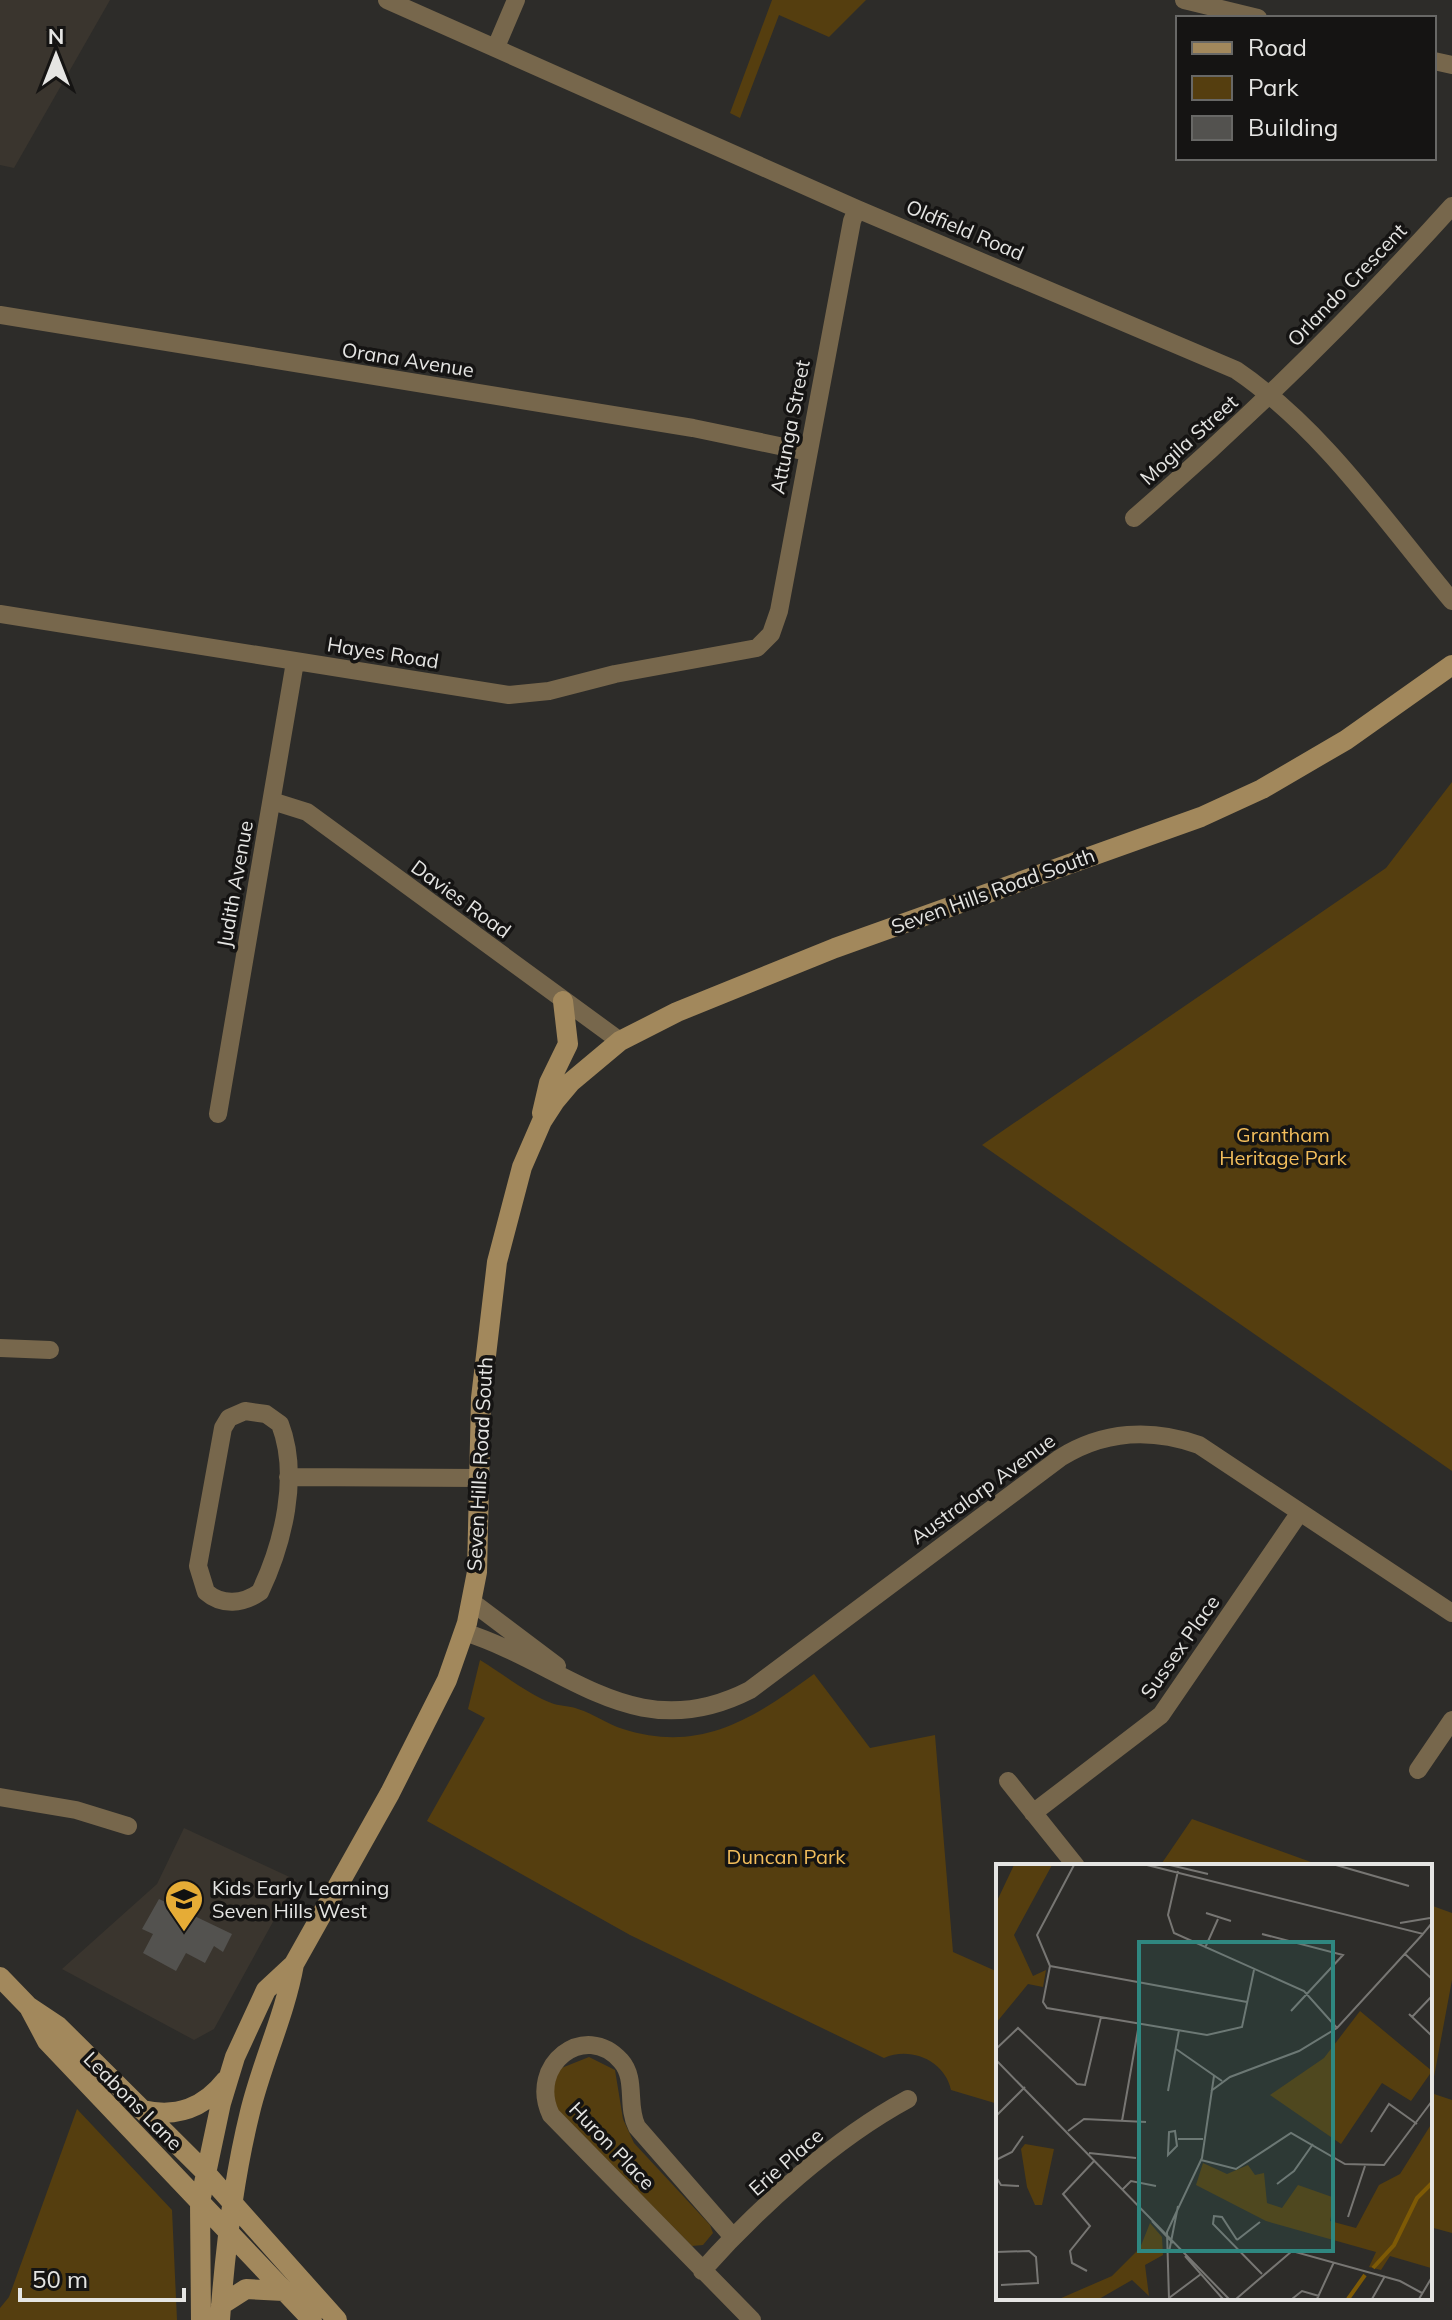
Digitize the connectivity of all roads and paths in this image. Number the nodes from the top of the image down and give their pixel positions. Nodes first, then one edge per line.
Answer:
1 (387, 0) edge
2 (516, 0) edge
3 (1184, 0) edge
4 (1250, 16) edge
5 (496, 47) junction
6 (1452, 206) edge
7 (857, 209) junction
8 (0, 315) edge
9 (1272, 394) junction
10 (808, 452) junction
11 (1134, 518) dead end
12 (1452, 601) edge
13 (1, 618) edge
14 (757, 648) joint
15 (295, 662) junction
16 (1452, 665) edge
17 (272, 801) junction
18 (563, 1001) junction
19 (620, 1041) junction
20 (218, 1114) dead end
21 (542, 1121) junction
22 (0, 1348) edge
23 (50, 1350) dead end
24 (288, 1477) junction
25 (480, 1478) junction
26 (1300, 1512) junction
27 (472, 1602) junction
28 (1452, 1613) edge
29 (464, 1632) junction
30 (585, 1687) junction
31 (1452, 1720) edge
32 (1418, 1770) dead end
33 (1008, 1781) dead end
34 (0, 1797) edge
35 (1033, 1813) junction
36 (128, 1826) dead end
37 (1074, 1864) edge
38 (294, 1964) junction
39 (0, 1977) edge
40 (28, 2006) junction
41 (229, 2077) junction
42 (908, 2099) dead end
43 (142, 2110) junction
44 (205, 2172) junction
45 (200, 2202) junction
46 (232, 2204) junction
47 (227, 2231) junction
48 (733, 2237) junction
49 (702, 2271) junction
50 (284, 2291) junction
51 (221, 2312) edge
52 (201, 2320) edge
53 (312, 2320) edge
54 (337, 2320) edge
55 (752, 2320) edge

1 - 5 street, Oldfield Road
2 - 5 street
3 - 4 street
5 - 7 street, Oldfield Road
6 - 9 street, Orlando Crescent
7 - 9 street, Oldfield Road
7 - 10 street, Attunga Street
8 - 10 street, Orana Avenue
9 - 11 street, Mogila Street
9 - 12 street, Oldfield Road
10 - 14 street, Attunga Street
13 - 15 street, Hayes Road
14 - 15 street, Hayes Road
15 - 17 street, Judith Avenue
16 - 19 street, Seven Hills Road South
17 - 18 street, Davies Road
17 - 20 street, Judith Avenue
18 - 19 street, Davies Road
18 - 21 street, Seven Hills Road South
19 - 21 street, Seven Hills Road South
21 - 25 street, Seven Hills Road South
22 - 23 street
24 - 24 street
24 - 25 street
25 - 27 street, Seven Hills Road South
26 - 28 street, Australorp Avenue
26 - 30 street, Australorp Avenue
26 - 35 street, Sussex Place
27 - 29 street, Seven Hills Road South
27 - 30 street, Australorp Avenue
29 - 30 street, Australorp Avenue
29 - 38 street, Seven Hills Road South
31 - 32 street
33 - 35 street
34 - 36 street
35 - 37 street
38 - 41 street, Seven Hills Road South
38 - 46 street, Seven Hills Road South
39 - 40 street, Leabons Lane
40 - 43 street, Leabons Lane
40 - 45 street, Leabons Lane
41 - 43 street
41 - 44 street, Seven Hills Road South
42 - 48 street, Erie Place
43 - 44 street, Leabons Lane
44 - 45 street, Seven Hills Road South
44 - 46 street, Leabons Lane
45 - 47 street, Leabons Lane
45 - 52 street, Seven Hills Road South
46 - 47 street, Seven Hills Road South
46 - 54 street, Leabons Lane
47 - 50 street, Leabons Lane
47 - 51 street, Seven Hills Road South
48 - 49 street, Erie Place
48 - 49 street, Huron Place
49 - 55 street, Huron Place
50 - 51 street
50 - 53 street, Leabons Lane

